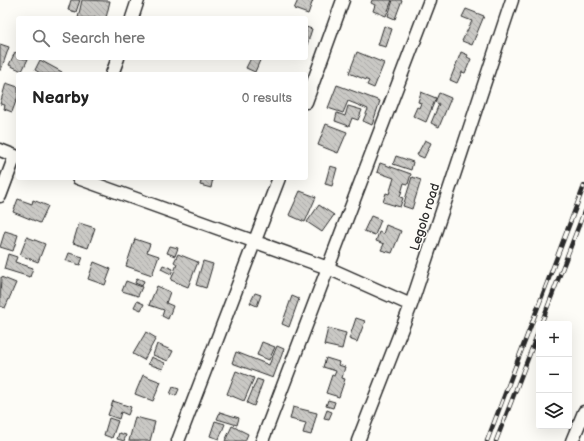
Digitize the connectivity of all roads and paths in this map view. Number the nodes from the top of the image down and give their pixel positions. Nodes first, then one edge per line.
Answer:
1 (138, 0) edge
2 (343, 0) edge
3 (430, 0) edge
4 (512, 0) edge
5 (133, 16) edge
6 (117, 60) edge
7 (113, 72) edge
8 (308, 96) edge
9 (0, 150) edge
10 (16, 156) edge
11 (16, 158) edge
12 (84, 180) edge
13 (278, 180) edge
14 (0, 196) edge
15 (256, 241) junction
16 (328, 268) junction
17 (411, 305) junction
18 (584, 412) edge
19 (178, 441) edge
20 (262, 441) edge
21 (358, 441) edge
22 (572, 441) edge

1 - 5 street
2 - 8 street
3 - 16 street
4 - 17 street, Legolo road
6 - 7 street
9 - 10 street
11 - 14 street
12 - 15 street
13 - 15 street
15 - 16 street
15 - 19 street
16 - 17 street
16 - 20 street
17 - 21 street, Legolo road
18 - 22 street

